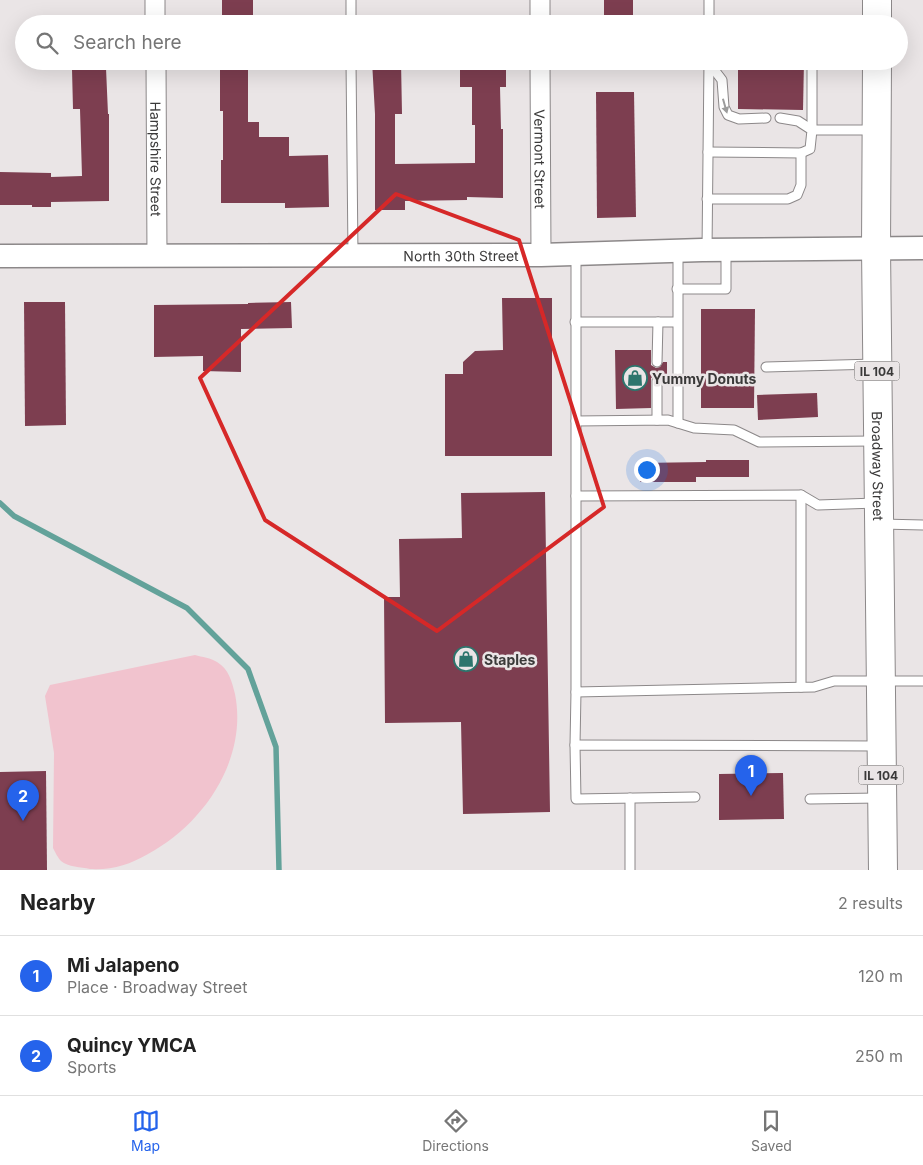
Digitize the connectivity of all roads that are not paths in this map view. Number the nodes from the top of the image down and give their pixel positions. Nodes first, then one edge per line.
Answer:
1 (155, 0) edge
2 (351, 0) edge
3 (540, 0) edge
4 (709, 0) edge
5 (877, 0) edge
6 (155, 15) edge
7 (351, 15) edge
8 (540, 15) edge
9 (709, 15) edge
10 (877, 15) edge
11 (156, 70) edge
12 (351, 70) edge
13 (540, 70) edge
14 (709, 70) edge
15 (715, 70) edge
16 (812, 70) edge
17 (877, 70) edge
18 (766, 118) dead end
19 (780, 118) dead end
20 (812, 130) junction
21 (877, 130) junction
22 (708, 152) junction
23 (802, 154) junction
24 (707, 199) junction
25 (876, 248) junction
26 (923, 248) edge
27 (716, 250) junction
28 (678, 251) junction
29 (576, 254) junction
30 (541, 255) junction
31 (0, 256) edge
32 (157, 256) junction
33 (352, 256) junction
34 (678, 289) junction
35 (575, 322) junction
36 (658, 322) junction
37 (677, 322) junction
38 (657, 362) dead end
39 (877, 364) junction
40 (766, 367) dead end
41 (657, 380) dead end
42 (657, 420) junction
43 (576, 421) junction
44 (678, 423) junction
45 (878, 441) junction
46 (800, 495) junction
47 (576, 496) junction
48 (879, 514) junction
49 (923, 524) edge
50 (880, 681) junction
51 (923, 681) edge
52 (801, 687) junction
53 (576, 692) junction
54 (575, 745) junction
55 (881, 746) junction
56 (695, 797) dead end
57 (630, 798) junction
58 (882, 798) junction
59 (810, 799) dead end
60 (630, 870) edge
61 (883, 870) edge

1 - 6 street
2 - 7 lane
3 - 8 street
4 - 9 lane
5 - 10 main road
11 - 32 street, Hampshire Street
12 - 33 lane
13 - 30 street, Vermont Street
14 - 22 lane
15 -> 18 lane
16 - 20 lane
17 - 21 main road, Broadway Street / IL 104
19 - 20 lane
20 - 21 lane
20 - 23 lane
21 - 25 main road, Broadway Street / IL 104
22 - 23 lane
22 - 24 lane
23 - 24 lane
24 - 27 lane
25 - 26 street, North 30th Street
25 - 27 street, North 30th Street
25 - 39 main road, Broadway Street / IL 104
27 - 28 street, North 30th Street
27 - 34 lane
28 - 29 street, North 30th Street
28 - 34 lane
29 - 30 street, North 30th Street
29 - 35 lane
30 - 33 street, North 30th Street
31 - 32 street, North 30th Street
32 - 33 street, North 30th Street
34 - 37 lane
35 - 36 lane
35 - 43 lane
36 - 37 lane
36 - 38 lane
37 - 44 lane
39 - 40 lane
39 - 45 main road, Broadway Street / IL 104
41 - 42 lane
42 - 43 lane
42 - 44 lane
43 - 47 lane
44 - 45 lane
45 - 48 main road, Broadway Street / IL 104
46 - 47 lane
46 - 48 lane
46 - 52 lane
47 - 53 lane
48 - 49 lane
48 - 50 main road, Broadway Street / IL 104
50 - 51 lane
50 - 52 lane
50 - 55 main road, Broadway Street / IL 104
52 - 53 lane
53 - 54 lane
54 - 55 lane
54 - 57 lane
55 - 58 main road, Broadway Street / IL 104
56 - 57 lane
57 - 60 lane
58 - 59 lane
58 - 61 main road, Broadway Street / IL 104

